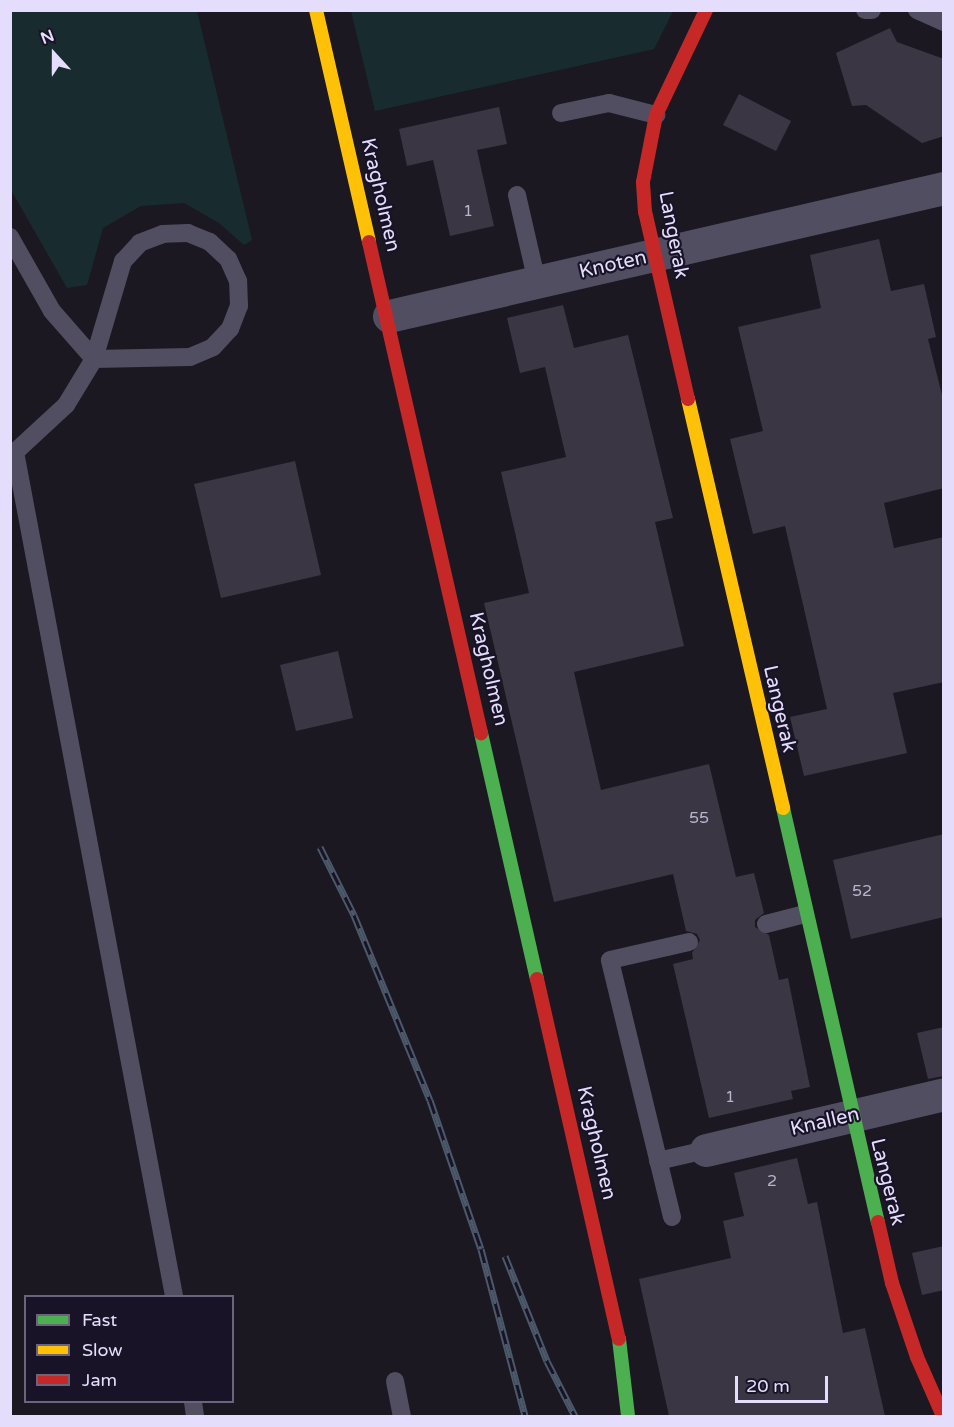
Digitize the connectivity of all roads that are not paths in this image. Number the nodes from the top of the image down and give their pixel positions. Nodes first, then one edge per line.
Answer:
1 (316, 10) edge
2 (706, 10) edge
3 (865, 10) edge
4 (872, 10) edge
5 (917, 10) edge
6 (944, 22) edge
7 (561, 113) dead end
8 (656, 115) junction
9 (943, 189) edge
10 (517, 195) dead end
11 (10, 237) edge
12 (655, 255) junction
13 (537, 282) junction
14 (389, 316) junction
15 (94, 359) junction
16 (806, 914) junction
17 (766, 924) dead end
18 (689, 942) dead end
19 (944, 1094) edge
20 (851, 1116) junction
21 (706, 1150) joint
22 (658, 1161) junction
23 (672, 1217) dead end
24 (174, 1295) edge
25 (619, 1336) junction
26 (395, 1381) dead end
27 (641, 1387) dead end
28 (402, 1416) edge
29 (628, 1416) edge
30 (943, 1416) edge

1 - 14 street, Kragholmen
2 - 8 street, Langerak
3 - 4 lane
5 - 6 lane
7 - 8 lane
8 - 12 street, Langerak
9 - 12 street, Knoten
10 - 13 lane
11 - 15 lane
12 - 13 street, Knoten
12 - 16 street, Langerak
13 - 14 street, Knoten
14 - 25 street, Kragholmen
15 - 15 lane
15 - 24 lane
16 - 17 lane
16 - 20 street, Langerak
18 - 22 lane
19 - 20 street, Knallen
20 - 21 street, Knallen
20 - 30 street, Langerak
21 - 22 lane
22 - 23 lane
25 - 27 street, Kragholmen
25 - 29 street, Kragholmen
26 - 28 lane

